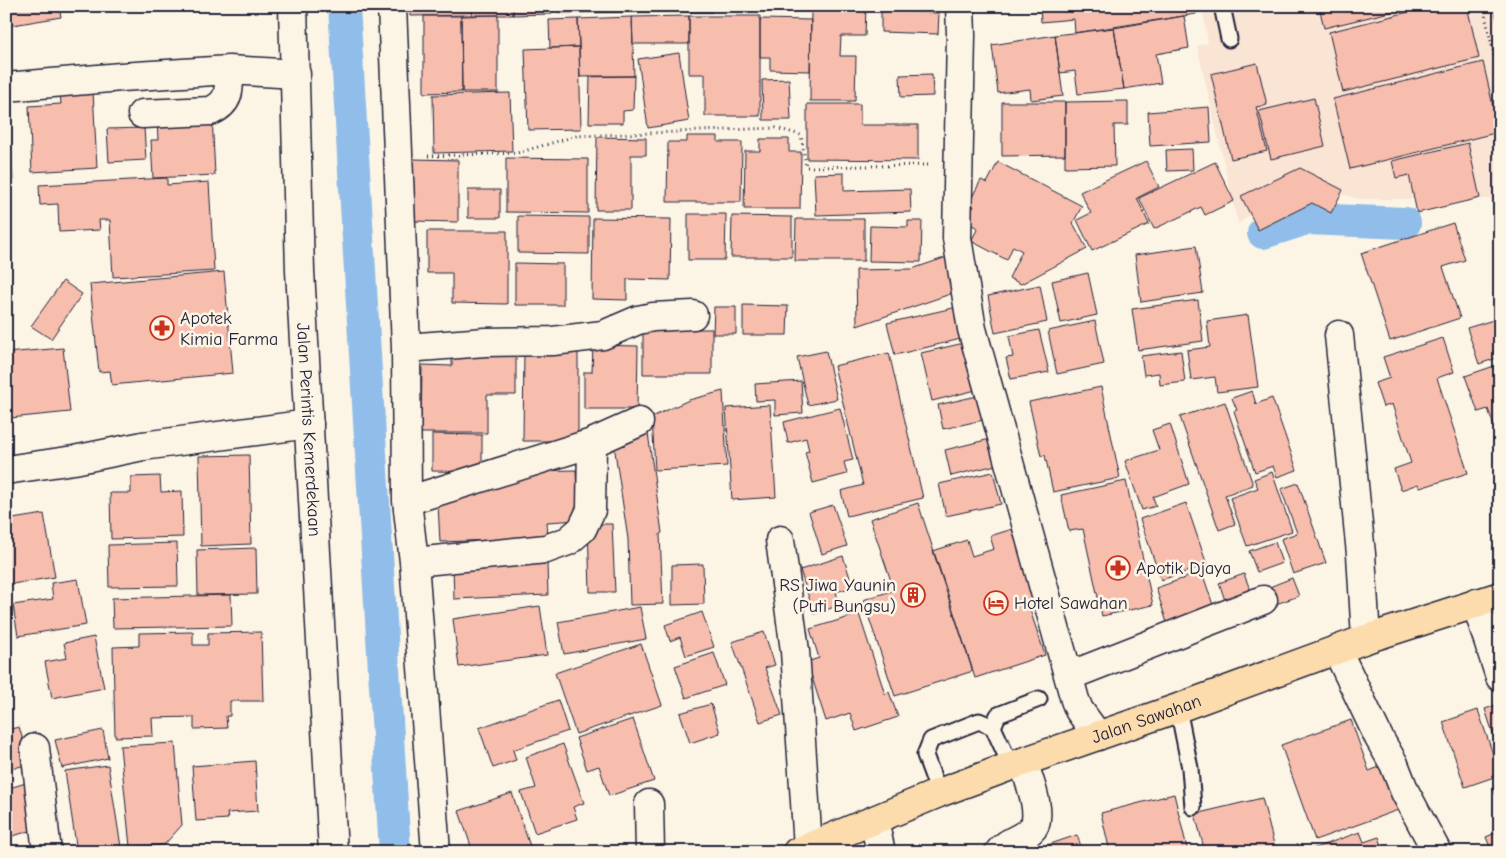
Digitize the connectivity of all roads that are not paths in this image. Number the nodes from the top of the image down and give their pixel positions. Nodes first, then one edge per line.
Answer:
1 (293, 6) edge
2 (392, 6) edge
3 (960, 6) edge
4 (1222, 6) edge
5 (1229, 39) dead end
6 (229, 70) junction
7 (296, 74) junction
8 (6, 87) edge
9 (142, 114) dead end
10 (693, 315) dead end
11 (1339, 335) dead end
12 (406, 348) junction
13 (639, 422) dead end
14 (309, 424) junction
15 (592, 443) junction
16 (6, 470) edge
17 (408, 501) junction
18 (780, 540) dead end
19 (414, 562) junction
20 (1263, 600) dead end
21 (1488, 600) edge
22 (1366, 639) junction
23 (1336, 650) junction
24 (1068, 676) junction
25 (1500, 677) edge
26 (1038, 699) dead end
27 (1178, 708) junction
28 (993, 726) junction
29 (1098, 736) junction
30 (36, 748) dead end
31 (1017, 764) junction
32 (939, 793) junction
33 (649, 804) dead end
34 (1192, 807) dead end
35 (874, 821) junction
36 (802, 849) edge
37 (47, 852) edge
38 (333, 852) edge
39 (436, 852) edge
40 (650, 852) edge
41 (881, 852) edge
42 (999, 852) edge
43 (1437, 852) edge

1 - 7 street, Jalan Perintis Kemerdekaan
2 - 12 street
3 - 24 street
4 - 5 lane
6 - 7 street
6 - 8 street
6 - 9 street
7 - 14 street, Jalan Perintis Kemerdekaan
10 - 12 street
11 - 22 street
12 - 17 street
13 - 15 street
14 - 16 street
14 - 38 street, Jalan Perintis Kemerdekaan
15 - 17 street
15 - 19 street
17 - 19 street
18 - 36 street
19 - 39 street
20 - 24 street
21 - 22 main road, Jalan Sawahan
21 - 25 street
22 - 23 main road, Jalan Sawahan
23 - 27 main road, Jalan Sawahan
23 - 43 street
24 - 29 street
26 - 28 lane
27 - 29 main road, Jalan Sawahan
27 - 34 lane
28 - 31 lane
28 - 32 lane
29 - 31 main road, Jalan Sawahan
30 - 37 street
31 - 32 main road, Jalan Sawahan
31 - 42 street
32 - 35 main road, Jalan Sawahan
33 - 40 street
35 - 36 main road, Jalan Sawahan
35 - 41 street

